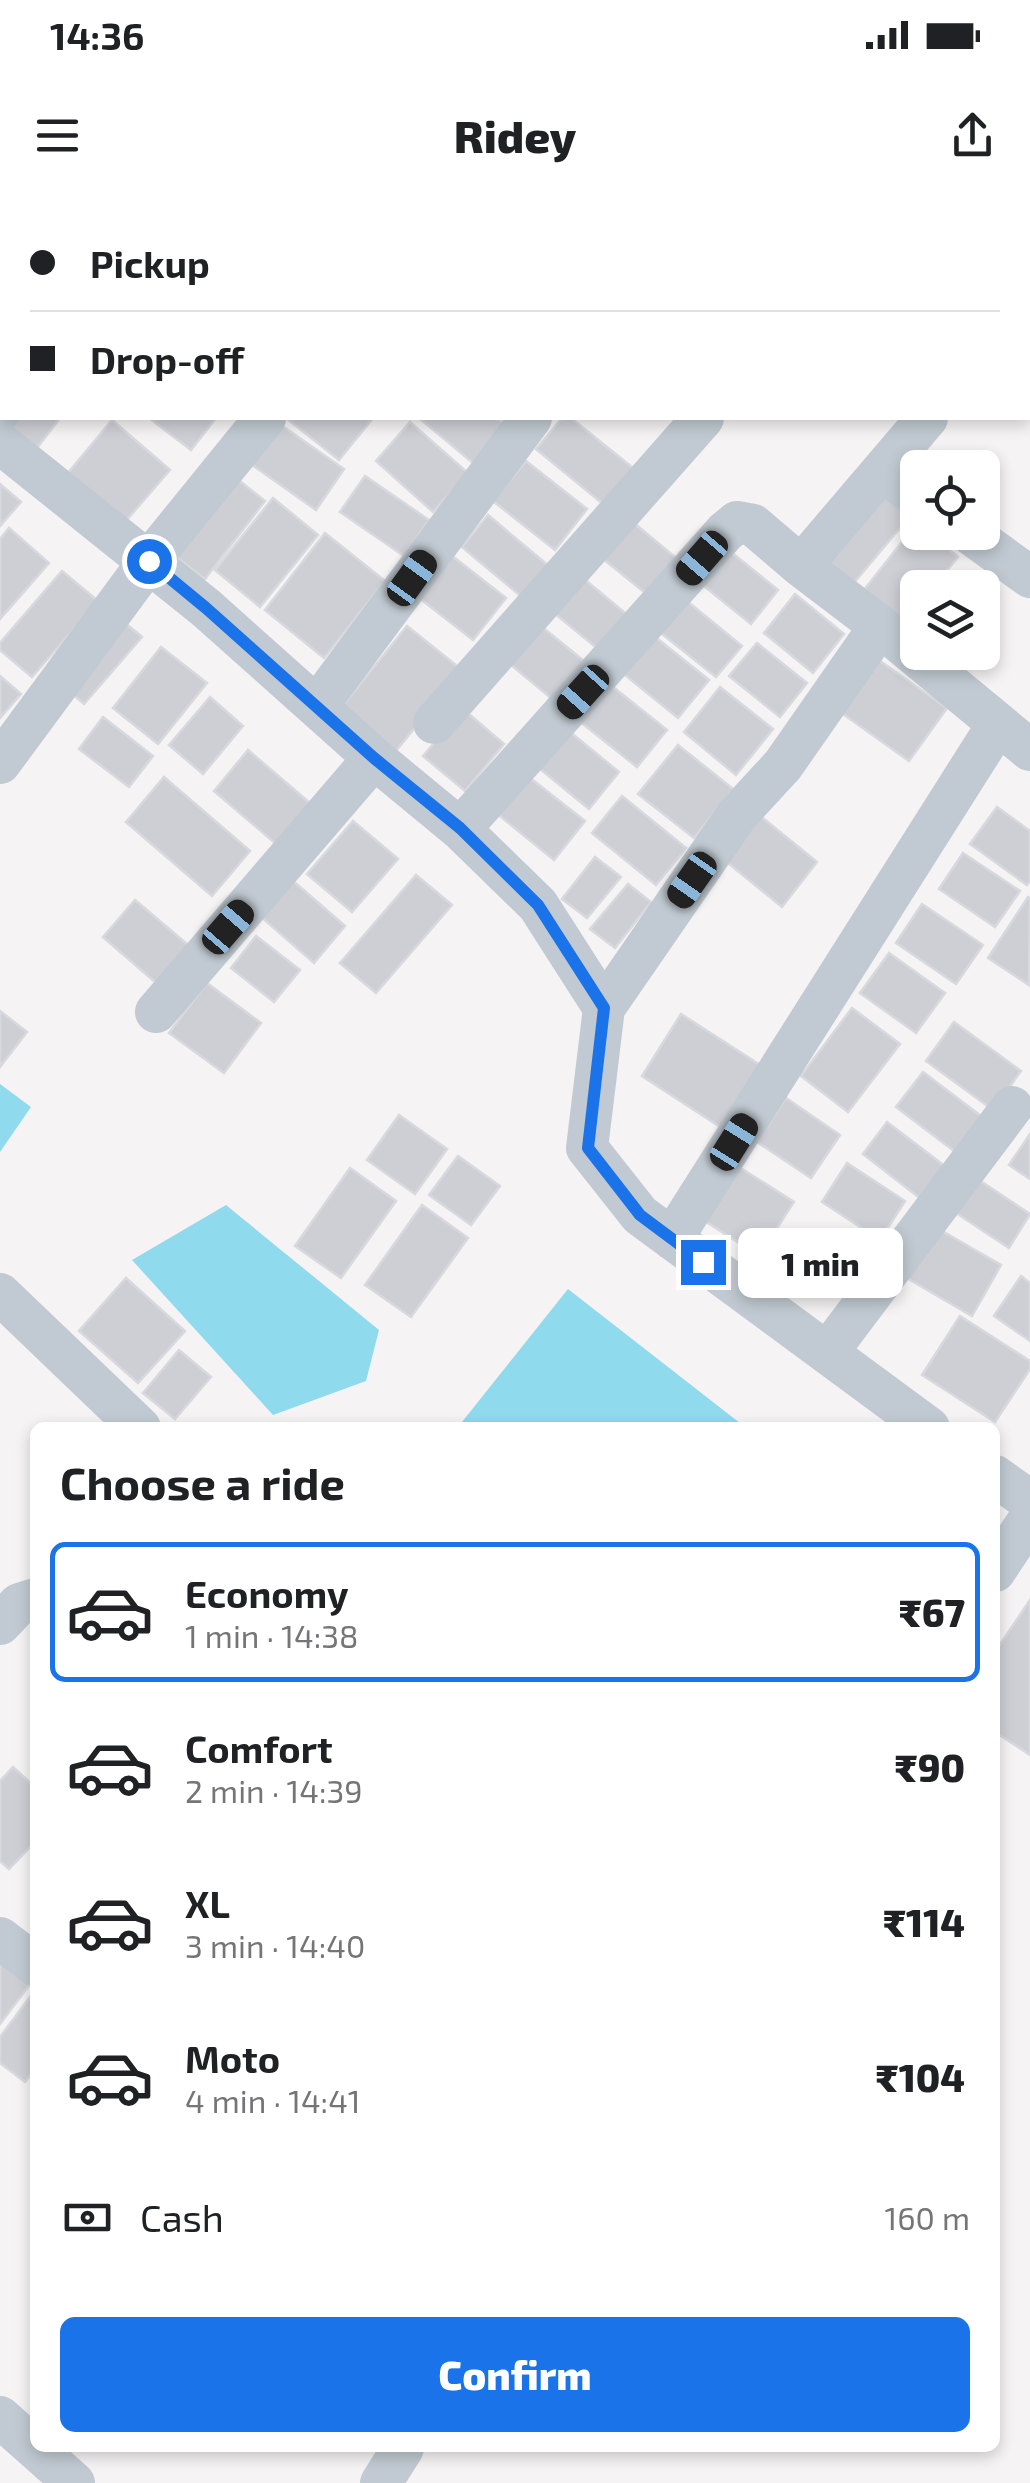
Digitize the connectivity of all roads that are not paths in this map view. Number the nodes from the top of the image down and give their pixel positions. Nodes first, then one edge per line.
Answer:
1 (263, 420) edge
2 (529, 420) edge
3 (701, 420) edge
4 (924, 420) edge
5 (0, 443) edge
6 (882, 472) junction
7 (900, 484) edge
8 (993, 550) edge
9 (149, 561) junction
10 (801, 566) junction
11 (1030, 577) edge
12 (880, 626) junction
13 (317, 706) junction
14 (434, 723) dead end
15 (1014, 737) edge
16 (374, 758) junction
17 (0, 763) edge
18 (460, 828) junction
19 (604, 1008) junction
20 (156, 1012) dead end
21 (1012, 1106) dead end
22 (672, 1239) junction
23 (0, 1294) edge
24 (827, 1353) junction
25 (134, 1422) edge
26 (921, 1422) edge
27 (1000, 1480) edge
28 (1030, 1501) edge
29 (1030, 1518) edge
30 (1000, 1563) edge
31 (30, 1600) edge
32 (0, 1624) edge
33 (0, 1938) edge
34 (30, 1961) edge
35 (0, 2417) edge
36 (30, 2444) edge
37 (39, 2452) edge
38 (400, 2452) edge
39 (74, 2483) edge
40 (381, 2483) edge

1 - 9 street
2 - 13 street
3 - 14 street
4 - 6 street
5 - 9 street
6 - 7 street
6 - 10 street
8 - 11 street
9 - 13 street
9 - 17 street
10 - 12 street
10 - 18 street
12 - 15 street
12 - 19 street
13 - 16 street
15 - 22 street
16 - 18 street
16 - 20 street
18 - 19 street
19 - 22 street
21 - 24 street
22 - 24 street
23 - 25 street
24 - 26 street
27 - 28 street
29 - 30 street
31 - 32 street
33 - 34 street
35 - 36 street
37 - 39 street
38 - 40 street

